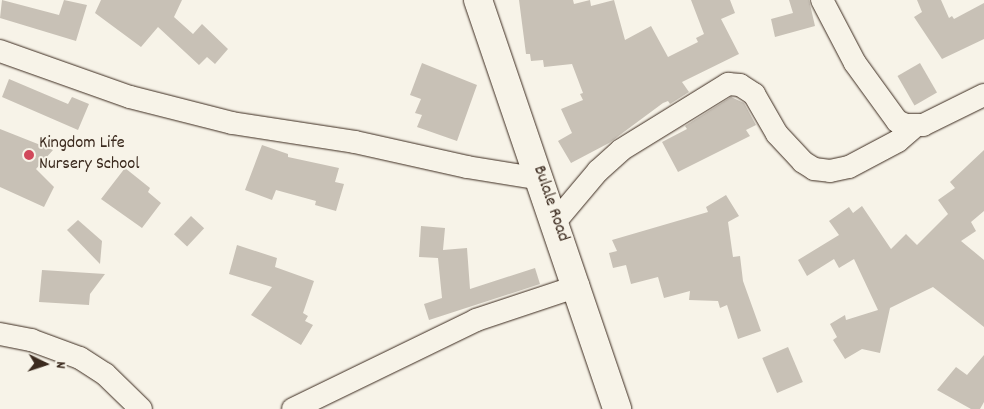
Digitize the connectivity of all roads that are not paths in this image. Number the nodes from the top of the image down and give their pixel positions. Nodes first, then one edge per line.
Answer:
1 (478, 0) edge
2 (822, 0) edge
3 (0, 51) edge
4 (984, 95) edge
5 (915, 126) junction
6 (541, 179) junction
7 (555, 222) junction
8 (578, 286) junction
9 (0, 334) edge
10 (141, 409) edge
11 (293, 409) edge
12 (617, 409) edge

1 - 6 street, Bulale Road
2 - 5 street
3 - 6 street
4 - 5 street
5 - 7 street
6 - 7 street, Bulale Road
7 - 8 street, Bulale Road
8 - 11 street
8 - 12 street, Bulale Road
9 - 10 street

